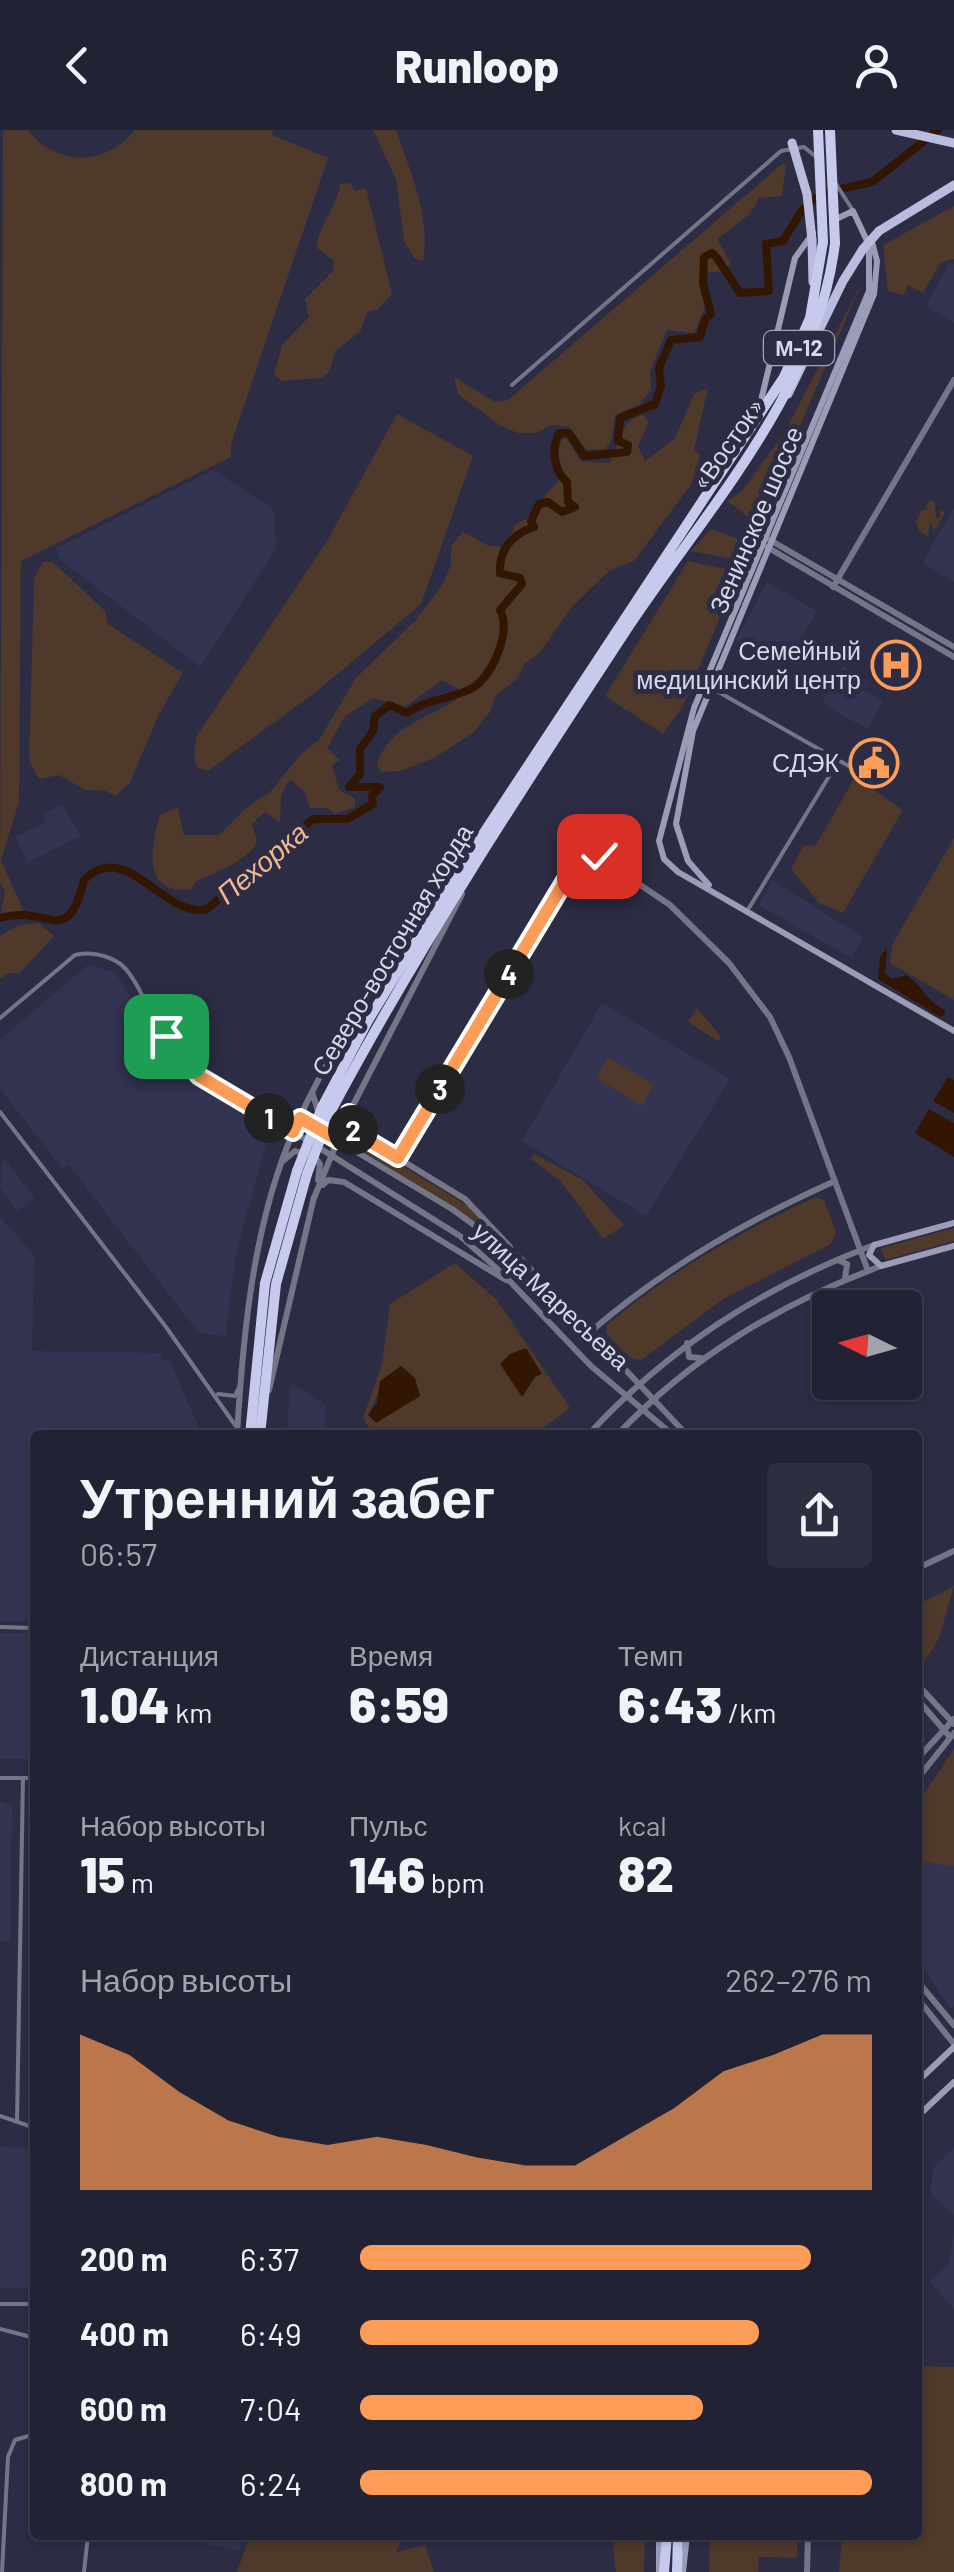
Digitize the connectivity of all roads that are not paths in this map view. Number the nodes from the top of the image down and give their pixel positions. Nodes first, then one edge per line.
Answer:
1 (786, 130) edge
2 (818, 130) edge
3 (830, 130) edge
4 (897, 130) edge
5 (954, 143) edge
6 (954, 185) edge
7 (854, 210) junction
8 (824, 242) junction
9 (954, 380) edge
10 (512, 385) dead end
11 (776, 413) junction
12 (742, 441) junction
13 (680, 530) joint
14 (766, 542) junction
15 (683, 544) joint
16 (836, 583) junction
17 (954, 647) edge
18 (954, 657) edge
19 (708, 686) junction
20 (839, 760) junction
21 (854, 769) dead end
22 (468, 866) junction
23 (749, 908) junction
24 (828, 956) junction
25 (0, 1018) edge
26 (954, 1031) edge
27 (316, 1084) junction
28 (0, 1112) edge
29 (349, 1113) junction
30 (300, 1118) junction
31 (293, 1132) junction
32 (338, 1140) junction
33 (333, 1155) junction
34 (398, 1158) junction
35 (282, 1162) junction
36 (302, 1172) junction
37 (835, 1180) junction
38 (314, 1198) junction
39 (954, 1223) edge
40 (874, 1246) junction
41 (954, 1246) edge
42 (861, 1250) junction
43 (521, 1259) junction
44 (838, 1260) junction
45 (881, 1266) junction
46 (868, 1271) junction
47 (844, 1280) junction
48 (515, 1286) junction
49 (590, 1332) junction
50 (688, 1342) junction
51 (702, 1358) junction
52 (241, 1384) junction
53 (640, 1384) junction
54 (214, 1392) junction
55 (629, 1394) junction
56 (653, 1398) junction
57 (644, 1407) junction
58 (236, 1430) edge
59 (237, 1430) edge
60 (250, 1430) edge
61 (261, 1430) edge
62 (261, 1430) edge
63 (593, 1430) edge
64 (622, 1430) edge
65 (668, 1430) edge
66 (682, 1430) edge
67 (954, 1550) edge
68 (922, 1566) edge
69 (0, 1627) edge
70 (30, 1628) edge
71 (922, 1689) edge
72 (922, 1705) edge
73 (953, 1722) edge
74 (943, 1730) junction
75 (952, 1735) edge
76 (929, 1746) junction
77 (936, 1752) junction
78 (922, 1754) edge
79 (922, 1772) edge
80 (0, 1778) edge
81 (23, 1778) junction
82 (30, 1778) edge
83 (922, 1987) edge
84 (922, 2004) edge
85 (952, 2023) edge
86 (942, 2031) junction
87 (954, 2045) edge
88 (922, 2077) edge
89 (954, 2082) edge
90 (922, 2112) edge
91 (0, 2116) edge
92 (17, 2121) junction
93 (30, 2126) edge
94 (0, 2304) edge
95 (30, 2304) edge
96 (0, 2329) edge
97 (30, 2337) edge
98 (30, 2436) edge
99 (87, 2540) edge
100 (659, 2540) edge
101 (666, 2540) edge
102 (678, 2540) edge
103 (685, 2540) edge
104 (808, 2540) edge
105 (2, 2572) edge
106 (84, 2572) edge
107 (662, 2572) edge
108 (680, 2572) edge
109 (808, 2572) edge

1 - 8 main road, bridge
2 - 8 highway, «Восток» / М-12, bridge
3 - 8 highway, «Восток» / М-12, bridge
4 - 5 main road
6 - 11 main road, bridge
7 - 10 street, bridge
7 - 12 main road
7 - 14 main road, Зенинское шоссе
8 - 11 highway, «Восток» / М-12
8 - 12 highway, «Восток» / М-12
9 - 16 street
11 - 15 highway, «Восток» / М-12
12 - 13 highway, «Восток» / М-12
13 - 22 highway, Северо-восточная хорда
14 - 16 street
14 - 19 main road, Зенинское шоссе
14 - 24 main road, Зенинское шоссе
15 - 22 highway, Северо-восточная хорда
16 - 17 street
16 - 18 street
19 - 20 street
19 - 23 main road, Зенинское шоссе
20 - 21 street
20 - 23 street
22 - 27 street
22 - 29 street
22 - 36 highway, Северо-восточная хорда, bridge
23 - 24 main road, Зенинское шоссе
24 - 26 main road, Зенинское шоссе
25 - 31 street
27 - 29 street
27 - 30 street
28 - 54 street
29 - 32 street
29 - 34 street
30 - 31 street
30 - 32 street, улица Маресьева
31 - 33 street, улица Маресьева
31 - 35 street
32 - 33 street
32 - 43 street, улица Маресьева
33 - 38 street
33 - 48 street, улица Маресьева
34 - 37 street
34 - 43 street
35 - 38 street
35 - 52 street
36 - 60 highway, Северо-восточная хорда
36 - 61 highway, Северо-восточная хорда
37 - 42 street
37 - 49 street
38 - 48 street
38 - 62 street
39 - 40 main road
40 - 42 street
40 - 45 main road
41 - 45 main road
42 - 44 street
42 - 46 street
43 - 49 street, улица Маресьева
44 - 47 street
44 - 50 street
45 - 46 street
46 - 47 street
47 - 51 street
48 - 55 street, улица Маресьева
49 - 53 street, улица Маресьева
50 - 51 street
50 - 53 street
51 - 56 street
52 - 54 street
52 - 59 street
53 - 55 street
53 - 56 street, улица Маресьева
54 - 58 street
55 - 57 street, улица Маресьева
55 - 63 street
56 - 57 street
56 - 66 street
57 - 64 street
57 - 65 street, улица Маресьева
67 - 68 street
69 - 70 street
71 - 73 street
72 - 74 street
73 - 74 street
74 - 75 street
74 - 76 street
75 - 77 street
76 - 77 street
76 - 78 street
77 - 79 street
80 - 81 street
81 - 82 street
81 - 92 street
83 - 85 street
84 - 86 street
85 - 86 street
86 - 87 street
87 - 88 main road
89 - 90 main road
91 - 92 street
92 - 93 street
94 - 95 street
96 - 97 street
98 - 105 street
99 - 106 street
100 - 107 main road
101 - 107 highway
102 - 108 highway
103 - 108 main road
104 - 109 street

